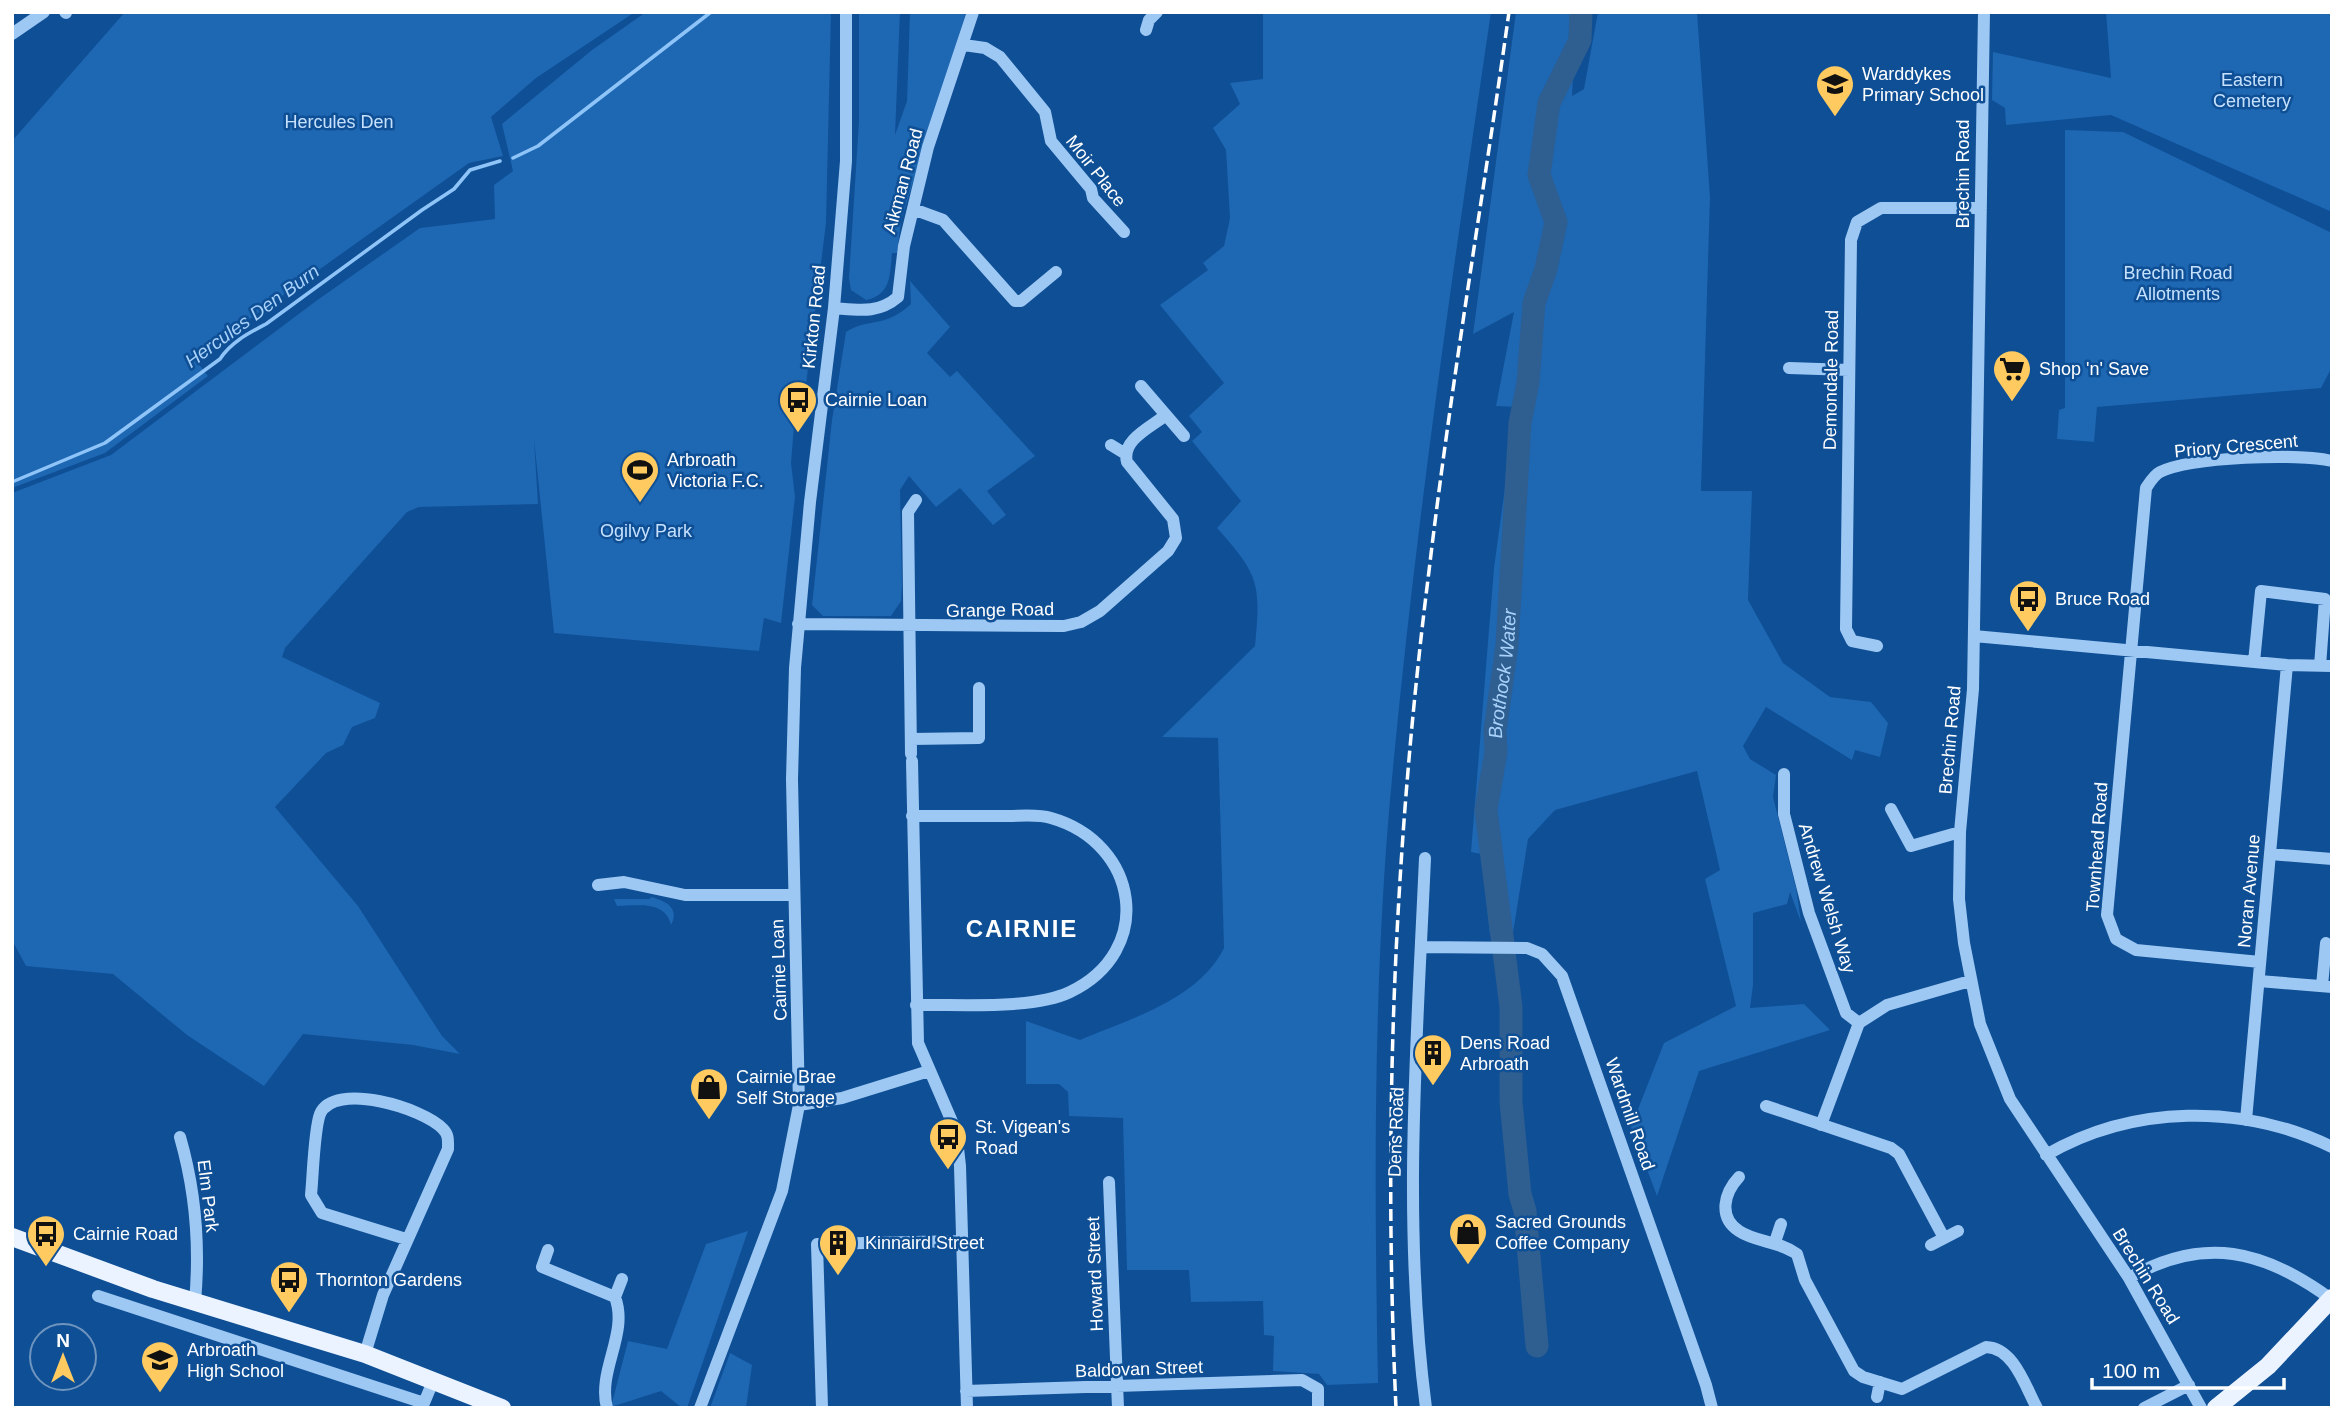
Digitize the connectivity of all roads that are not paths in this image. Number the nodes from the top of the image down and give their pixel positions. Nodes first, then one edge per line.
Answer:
1 (44, 12) edge
2 (846, 12) edge
3 (973, 12) edge
4 (1157, 12) edge
5 (1984, 12) edge
6 (1146, 30) dead end
7 (12, 34) edge
8 (964, 45) junction
9 (1981, 208) junction
10 (913, 209) junction
11 (1124, 232) dead end
12 (1056, 272) dead end
13 (834, 308) junction
14 (1789, 368) dead end
15 (1849, 370) junction
16 (1141, 386) dead end
17 (1166, 415) junction
18 (1184, 436) dead end
19 (1111, 444) dead end
20 (1124, 453) junction
21 (2332, 461) edge
22 (916, 499) dead end
23 (798, 624) junction
24 (910, 627) junction
25 (1974, 636) junction
26 (1877, 646) dead end
27 (2130, 651) junction
28 (2254, 662) junction
29 (2287, 665) junction
30 (2326, 666) edge
31 (979, 688) dead end
32 (911, 739) junction
33 (1784, 774) dead end
34 (1891, 809) dead end
35 (912, 816) junction
36 (1960, 832) junction
37 (2270, 854) junction
38 (1425, 858) dead end
39 (2332, 859) edge
40 (598, 885) dead end
41 (794, 895) junction
42 (2326, 943) dead end
43 (1421, 947) junction
44 (2260, 962) junction
45 (1970, 981) junction
46 (2259, 981) junction
47 (2327, 987) edge
48 (916, 1005) junction
49 (1859, 1023) junction
50 (929, 1071) junction
51 (799, 1105) junction
52 (1766, 1106) dead end
53 (2246, 1120) junction
54 (1821, 1125) junction
55 (180, 1137) dead end
56 (2332, 1147) edge
57 (2046, 1155) junction
58 (1739, 1177) dead end
59 (1109, 1182) dead end
60 (1781, 1224) dead end
61 (1958, 1231) dead end
62 (12, 1237) edge
63 (1944, 1238) junction
64 (406, 1240) junction
65 (962, 1241) junction
66 (1775, 1242) junction
67 (1931, 1245) dead end
68 (548, 1250) dead end
69 (2129, 1278) junction
70 (622, 1279) dead end
71 (153, 1289) junction
72 (98, 1296) dead end
73 (615, 1297) junction
74 (2331, 1298) edge
75 (195, 1301) junction
76 (146, 1312) junction
77 (365, 1354) junction
78 (434, 1379) junction
79 (1880, 1382) junction
80 (2189, 1385) junction
81 (1117, 1388) junction
82 (967, 1391) junction
83 (1877, 1397) dead end
84 (502, 1408) edge
85 (607, 1408) edge
86 (700, 1408) edge
87 (822, 1408) edge
88 (967, 1408) edge
89 (1118, 1408) edge
90 (1318, 1408) edge
91 (1426, 1408) edge
92 (1712, 1408) edge
93 (2037, 1408) edge
94 (2144, 1408) edge
95 (2201, 1408) edge
96 (2216, 1408) edge

1 - 7 street
2 - 13 street, Kirkton Road
3 - 8 street, Aikman Road
4 - 6 street
5 - 9 street, Brechin Road
8 - 10 street, Aikman Road
8 - 11 street, Moir Place
9 - 15 street, Demondale Road
9 - 25 street, Brechin Road
10 - 12 street
10 - 13 street, Aikman Road
13 - 23 street, Kirkton Road
14 - 15 street
15 - 26 street, Demondale Road
16 - 17 street
17 - 18 street
17 - 20 street
19 - 20 street
20 - 24 street, Grange Road
21 - 27 street, Priory Crescent
22 - 24 street
23 - 24 street, Grange Road
23 - 41 street, Cairnie Loan
24 - 32 street
25 - 27 street
25 - 36 street, Brechin Road
27 - 28 street
27 - 44 street, Townhead Road
28 - 29 street
28 - 30 street
29 - 30 street
29 - 37 street, Noran Avenue
31 - 32 street
32 - 35 street
33 - 49 street, Andrew Welsh Way
34 - 36 street
35 - 48 street
35 - 48 street
36 - 45 street, Brechin Road
37 - 39 street
37 - 44 street, Noran Avenue
38 - 43 street, Dens Road
40 - 41 street
41 - 51 street, Cairnie Loan
42 - 47 street
43 - 91 street, Dens Road
43 - 92 street, Wardmill Road
44 - 46 street, Noran Avenue
45 - 49 street
45 - 57 street, Brechin Road
46 - 47 street
46 - 53 street, Noran Avenue
48 - 50 street
49 - 54 street
50 - 51 street
50 - 65 street
51 - 86 street, Cairnie Loan
52 - 54 street
53 - 56 street
53 - 57 street
54 - 63 street
55 - 75 street, Elm Park
57 - 69 street, Brechin Road
58 - 66 street
59 - 81 street, Howard Street
60 - 66 street
61 - 63 street
62 - 71 main road
63 - 67 street
64 - 64 street
64 - 77 street
65 - 82 street
65 - 87 street
66 - 79 street
68 - 73 street
69 - 74 street
69 - 80 street, Brechin Road
70 - 73 street
71 - 75 main road
71 - 76 street
72 - 76 street
73 - 85 street
74 - 96 main road
75 - 77 main road
76 - 78 street
77 - 78 main road
78 - 84 main road
79 - 83 street
79 - 93 street
80 - 94 street
80 - 95 street, Brechin Road
81 - 82 street, Baldovan Street
81 - 89 street, Howard Street
81 - 90 street, Baldovan Street
82 - 88 street

